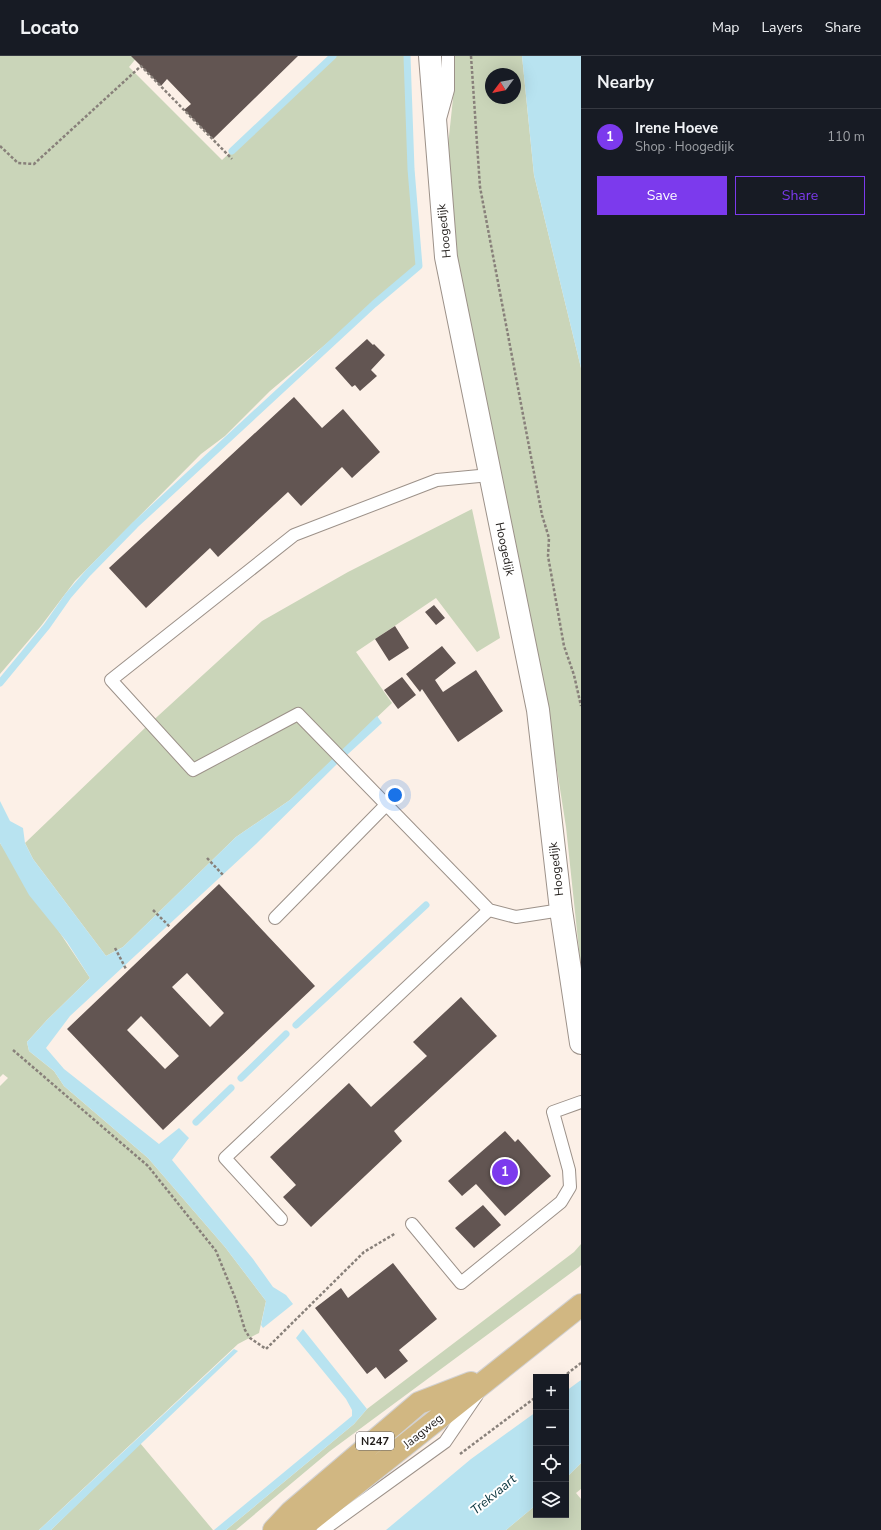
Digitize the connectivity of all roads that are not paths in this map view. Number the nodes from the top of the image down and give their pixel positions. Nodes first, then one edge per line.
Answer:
1 (430, 56) edge
2 (448, 56) edge
3 (435, 138) junction
4 (490, 475) junction
5 (386, 805) junction
6 (489, 910) junction
7 (561, 910) junction
8 (275, 918) dead end
9 (581, 1043) edge
10 (581, 1102) edge
11 (281, 1219) dead end
12 (412, 1224) road end
13 (581, 1305) edge
14 (491, 1376) junction
15 (274, 1530) edge
16 (298, 1530) edge
17 (323, 1530) edge

1 - 3 street, Hoogedijk
2 - 3 lane
3 - 4 street, Hoogedijk
4 - 5 lane
4 - 7 street, Hoogedijk
5 - 6 lane
5 - 8 lane
6 - 7 lane
6 - 11 lane
7 - 9 street, Hoogedijk
10 - 12 lane
13 - 14 main road, Jaagweg / N247
14 - 15 main road, N247
14 - 16 main road, Jaagweg / N247
14 - 17 lane, Jaagweg

